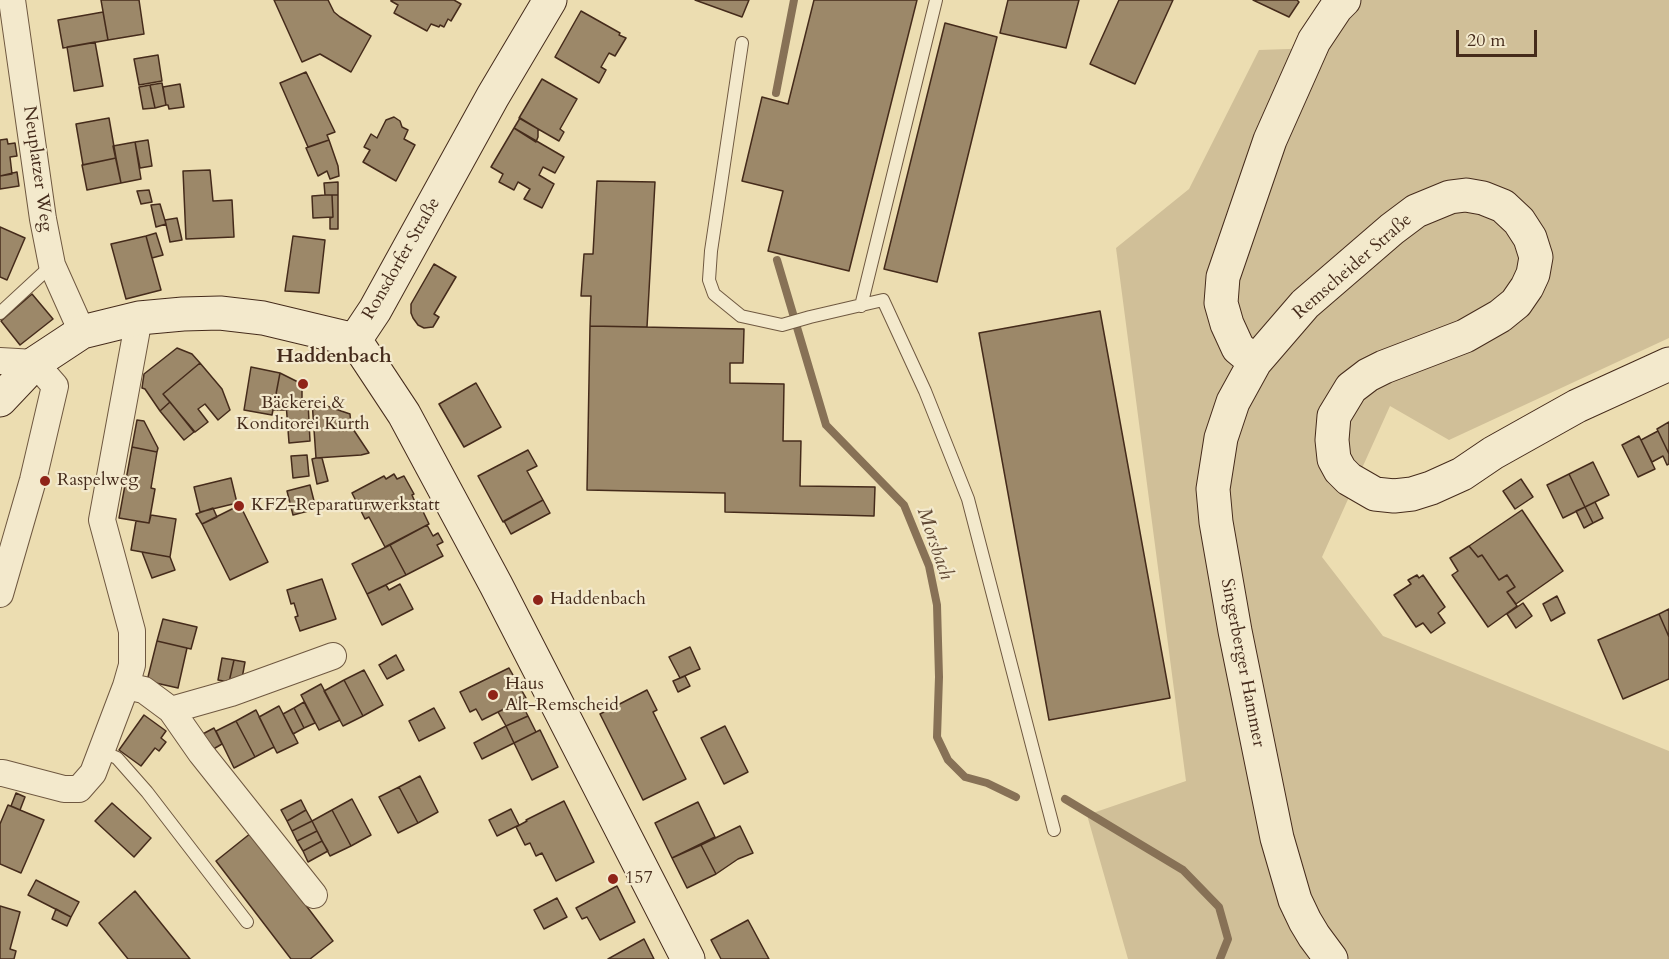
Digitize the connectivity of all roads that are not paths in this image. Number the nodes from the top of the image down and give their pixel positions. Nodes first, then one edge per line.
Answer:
1 (12, 0) edge
2 (550, 0) edge
3 (936, 0) edge
4 (1344, 0) edge
5 (742, 43) dead end
6 (52, 265) junction
7 (861, 306) junction
8 (0, 314) edge
9 (139, 318) junction
10 (82, 332) junction
11 (355, 339) junction
12 (0, 361) edge
13 (1255, 362) junction
14 (35, 363) junction
15 (1669, 364) edge
16 (0, 400) edge
17 (0, 594) edge
18 (333, 656) dead end
19 (126, 686) junction
20 (171, 710) junction
21 (101, 751) junction
22 (0, 773) edge
23 (1054, 831) dead end
24 (314, 895) dead end
25 (247, 922) dead end
26 (688, 959) edge
27 (1331, 959) edge

1 - 6 street, Neuplatzer Weg
2 - 11 main road, Ronsdorfer Straße
3 - 7 lane
4 - 13 main road
5 - 7 lane
6 - 8 lane
6 - 10 street, Neuplatzer Weg
7 - 23 lane
9 - 10 main road, Ronsdorfer Straße
9 - 11 main road, Ronsdorfer Straße
9 - 19 street
10 - 14 main road, Ronsdorfer Straße
11 - 26 main road
12 - 14 street
13 - 15 main road, Remscheider Straße
13 - 27 main road, Singerberger Hammer
14 - 16 main road, Ronsdorfer Straße
14 - 17 street
18 - 20 street
19 - 20 street
19 - 21 street
20 - 24 street
21 - 22 street
21 - 25 lane

